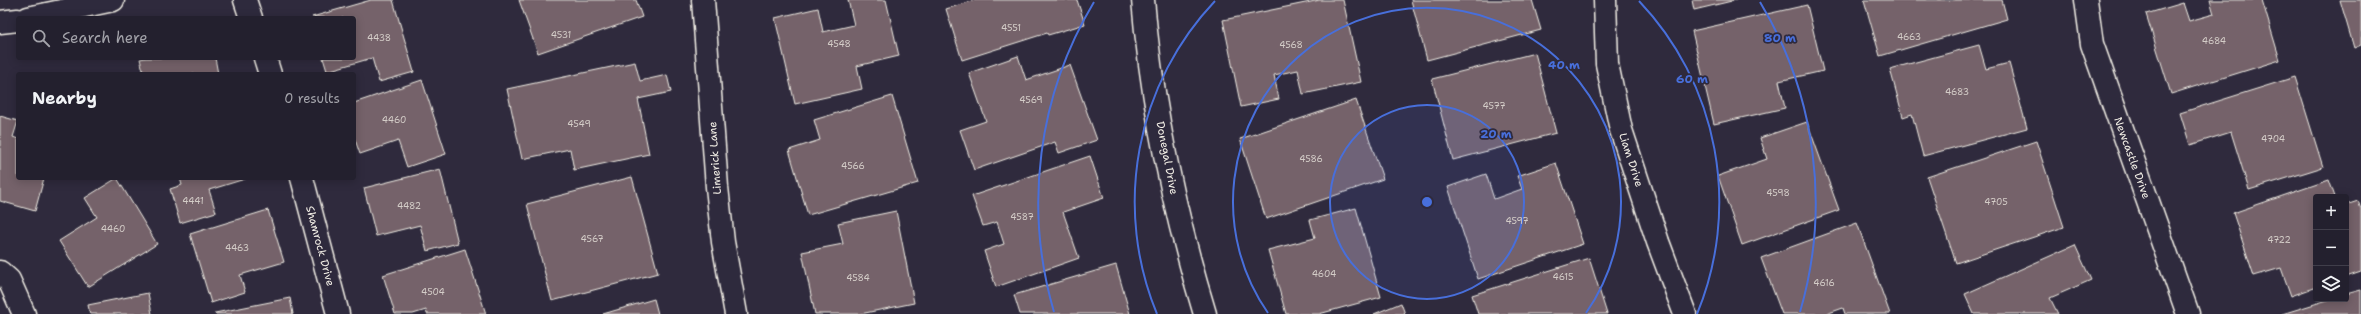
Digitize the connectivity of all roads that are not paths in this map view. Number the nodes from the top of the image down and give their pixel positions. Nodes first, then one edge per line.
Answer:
1 (113, 0) edge
2 (245, 0) edge
3 (703, 0) edge
4 (1143, 0) edge
5 (1605, 0) edge
6 (2086, 0) edge
7 (37, 16) edge
8 (250, 16) edge
9 (16, 20) edge
10 (0, 22) edge
11 (266, 60) edge
12 (269, 72) edge
13 (303, 180) edge
14 (5, 276) edge
15 (24, 314) edge
16 (338, 314) edge
17 (736, 314) edge
18 (1205, 314) edge
19 (1685, 314) edge
20 (2188, 314) edge

1 - 7 street
2 - 8 street
3 - 17 street, Limerick Lane
4 - 18 street, Donegal Drive
5 - 19 street, Liam Drive
6 - 20 street, Newcastle Drive
9 - 10 street
11 - 12 street
13 - 16 street, Shamrock Drive
14 - 15 street

